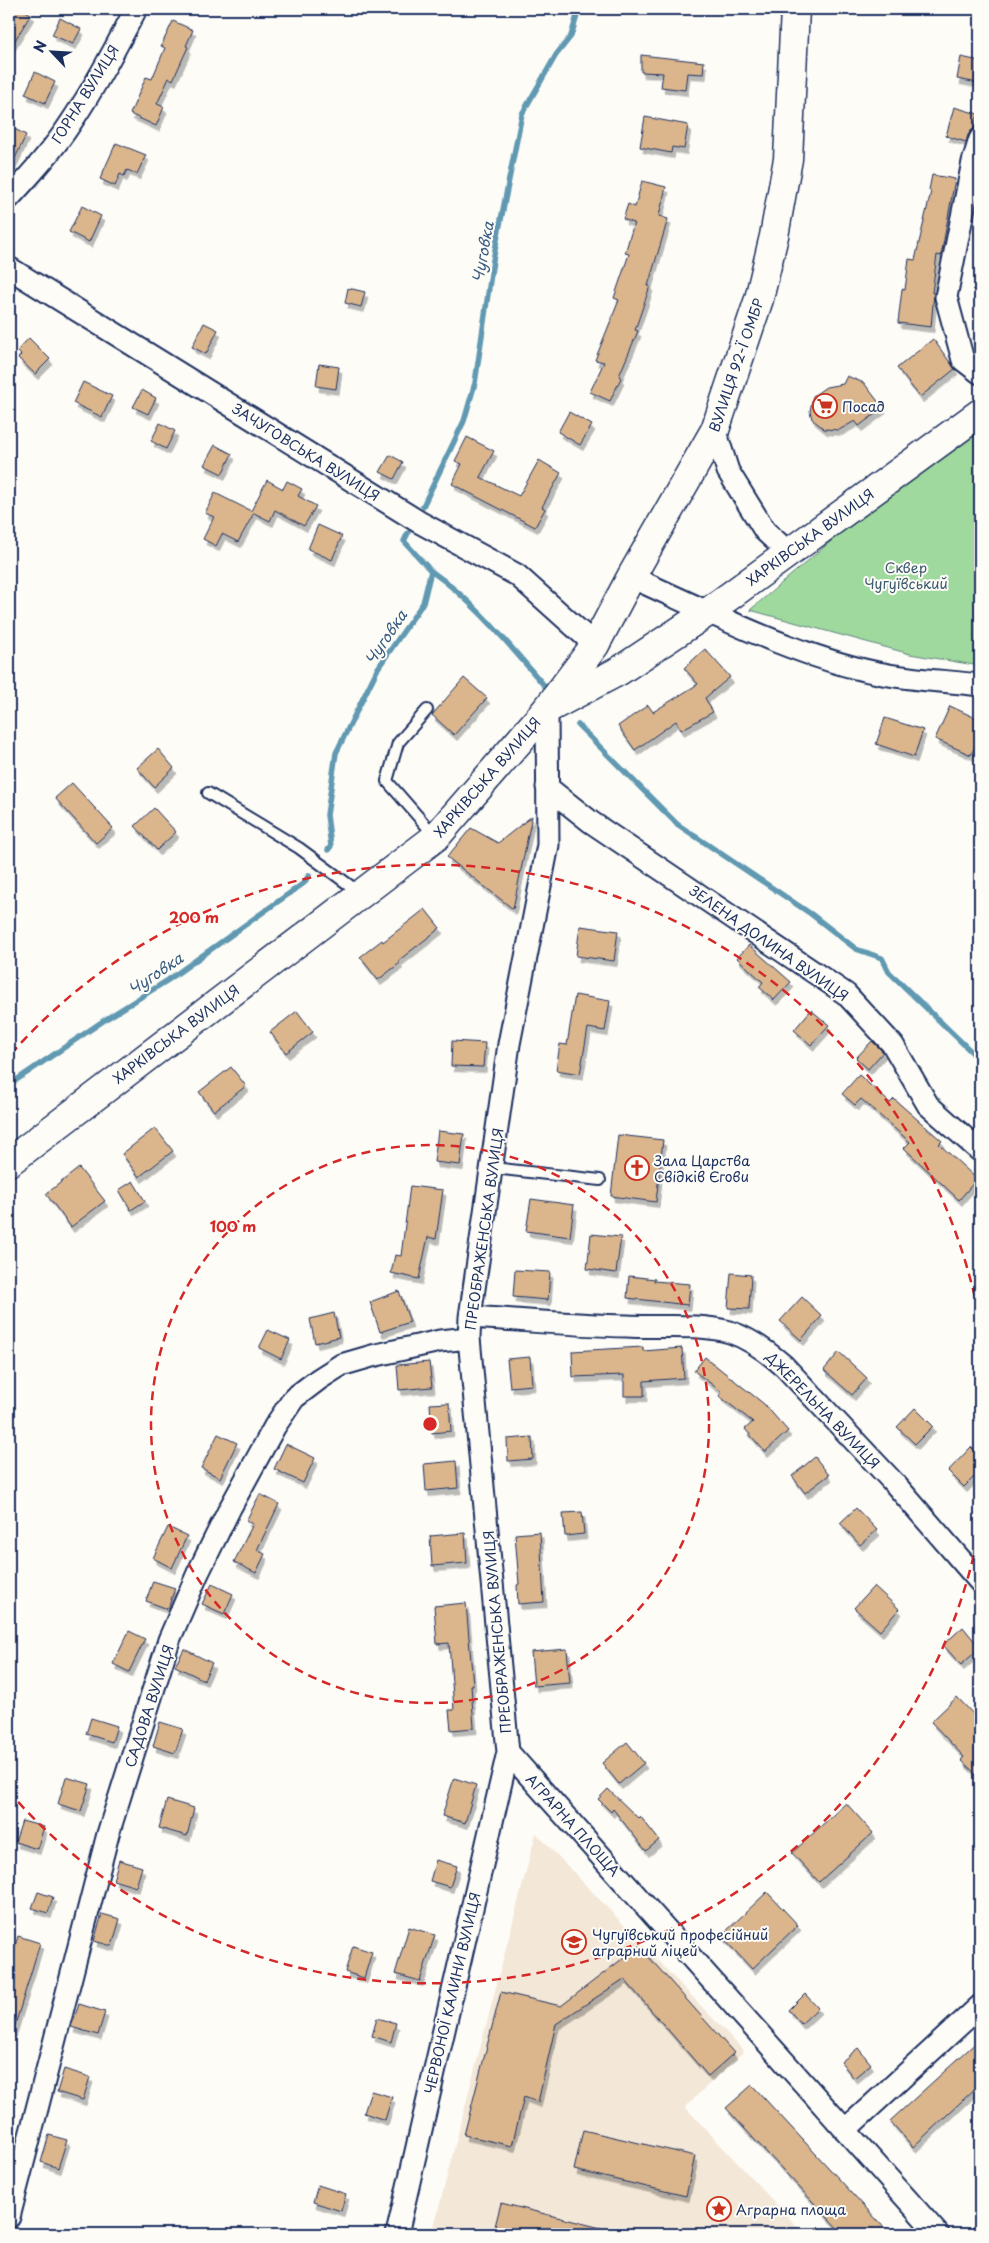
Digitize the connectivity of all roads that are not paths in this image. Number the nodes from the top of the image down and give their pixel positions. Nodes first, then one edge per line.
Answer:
1 (136, 9) edge
2 (795, 9) edge
3 (980, 139) edge
4 (9, 198) edge
5 (9, 268) edge
6 (980, 373) edge
7 (980, 413) edge
8 (715, 430) junction
9 (789, 553) junction
10 (631, 577) junction
11 (708, 612) junction
12 (595, 645) junction
13 (980, 685) edge
14 (547, 709) junction
15 (427, 710) dead end
16 (547, 787) junction
17 (208, 793) dead end
18 (436, 837) junction
19 (361, 894) junction
20 (980, 1151) edge
21 (9, 1162) edge
22 (493, 1168) junction
23 (600, 1180) dead end
24 (470, 1317) junction
25 (469, 1338) junction
26 (980, 1582) edge
27 (508, 1752) junction
28 (980, 2006) edge
29 (845, 2130) junction
30 (9, 2217) edge
31 (396, 2234) edge
32 (938, 2234) edge

1 - 4 street, ГОРНА ВУЛИЦЯ
2 - 8 main road, ВУЛИЦЯ 92-Ї ОМБР
3 - 6 street
5 - 12 street, ЗАЧУГОВСЬКА ВУЛИЦЯ
7 - 9 main road, ХАРКІВСЬКА ВУЛИЦЯ
8 - 9 street
8 - 10 main road, ВУЛИЦЯ 92-Ї ОМБР
9 - 11 main road, ХАРКІВСЬКА ВУЛИЦЯ
10 - 11 street
10 - 12 main road, ВУЛИЦЯ 92-Ї ОМБР
11 - 13 street
11 - 14 main road, ХАРКІВСЬКА ВУЛИЦЯ
12 - 14 main road, ВУЛИЦЯ 92-Ї ОМБР
14 - 16 street, ПРЕОБРАЖЕНСЬКА ВУЛИЦЯ
14 - 18 main road, ХАРКІВСЬКА ВУЛИЦЯ
15 - 18 lane
16 - 20 street, ЗЕЛЕНА ДОЛИНА ВУЛИЦЯ
16 - 22 street, ПРЕОБРАЖЕНСЬКА ВУЛИЦЯ
17 - 19 lane
18 - 19 main road, ХАРКІВСЬКА ВУЛИЦЯ
19 - 21 main road, ХАРКІВСЬКА ВУЛИЦЯ
22 - 23 lane
22 - 24 street, ПРЕОБРАЖЕНСЬКА ВУЛИЦЯ
24 - 25 street, ПРЕОБРАЖЕНСЬКА ВУЛИЦЯ
24 - 26 street, ДЖЕРЕЛЬНА ВУЛИЦЯ
25 - 27 street, ПРЕОБРАЖЕНСЬКА ВУЛИЦЯ
25 - 30 street, САДОВА ВУЛИЦЯ
27 - 29 street, АГРАРНА ПЛОЩА
27 - 31 street, ЧЕРВОНОЇ КАЛИНИ ВУЛИЦЯ
28 - 29 street
29 - 32 street, АГРАРНА ПЛОЩА

